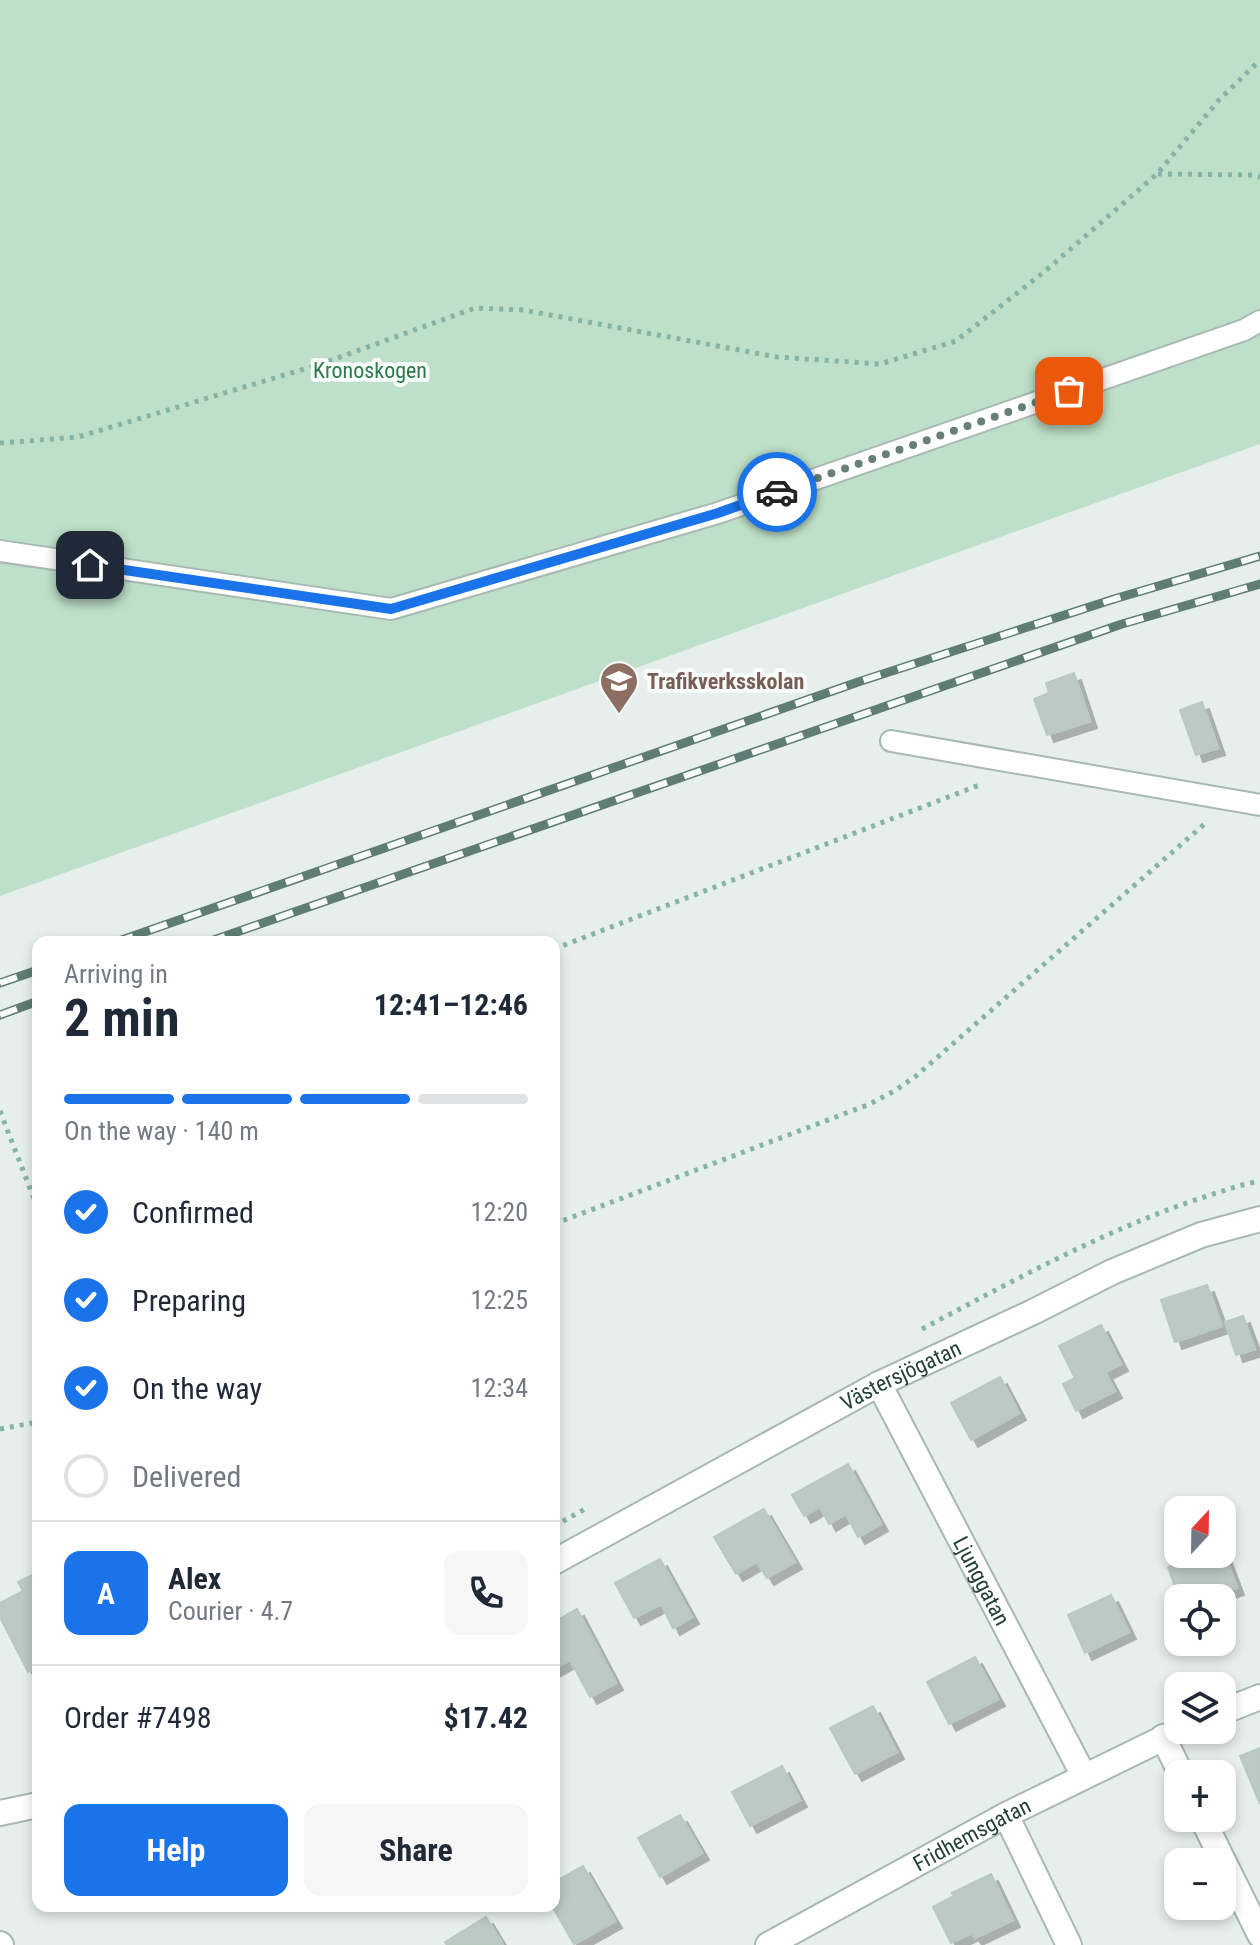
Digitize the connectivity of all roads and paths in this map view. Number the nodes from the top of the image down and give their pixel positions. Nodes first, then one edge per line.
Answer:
1 (1260, 60) edge
2 (1157, 174) junction
3 (1260, 177) edge
4 (1260, 321) edge
5 (0, 443) edge
6 (0, 551) edge
7 (891, 741) dead end
8 (1023, 764) junction
9 (1233, 800) junction
10 (1260, 805) edge
11 (560, 947) edge
12 (0, 1111) edge
13 (32, 1194) edge
14 (1260, 1219) edge
15 (560, 1222) edge
16 (879, 1384) junction
17 (32, 1423) edge
18 (0, 1429) edge
19 (560, 1559) edge
20 (1260, 1697) edge
21 (1236, 1706) edge
22 (1164, 1738) edge
23 (1084, 1776) junction
24 (32, 1806) edge
25 (0, 1813) edge
26 (1006, 1815) junction
27 (1209, 1832) edge
28 (1260, 1935) edge
29 (768, 1945) edge
30 (1069, 1945) edge

1 - 2 path
2 - 3 path
2 - 5 path
4 - 6 lane
7 - 8 lane
8 - 9 lane
8 - 11 path
9 - 10 lane
9 - 15 path
12 - 13 path
14 - 16 street, Västersjögatan
16 - 19 street, Västersjögatan
16 - 23 street, Ljunggatan
17 - 18 path
20 - 21 street
22 - 23 street, Fridhemsgatan
23 - 26 street, Fridhemsgatan
24 - 25 street
26 - 29 street, Fridhemsgatan
26 - 30 street
27 - 28 street

